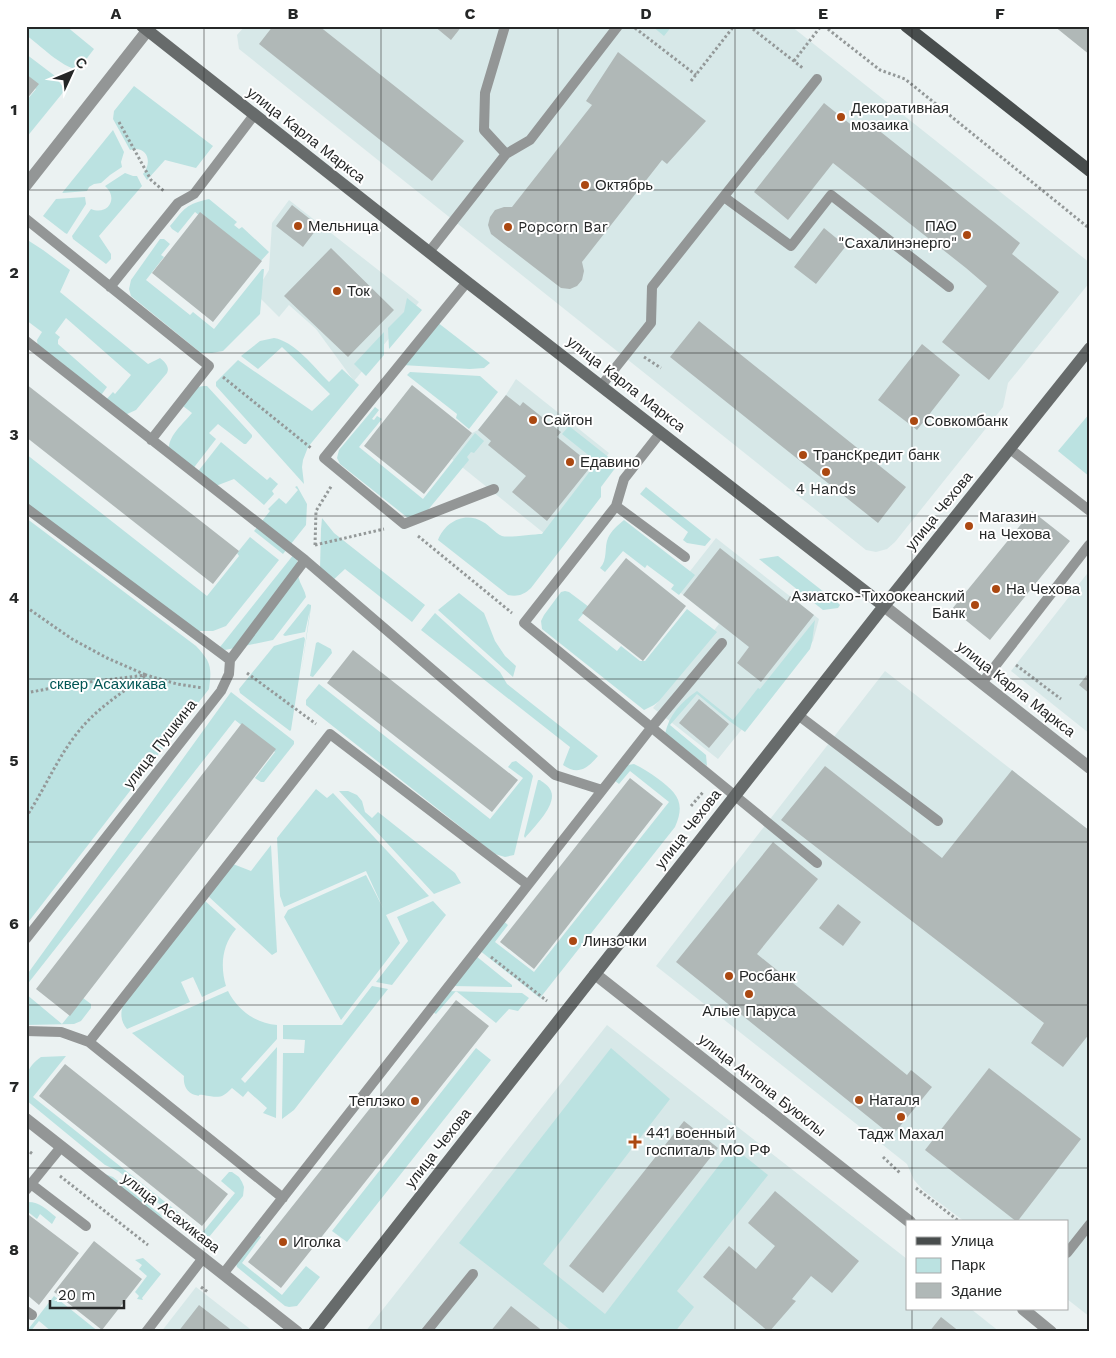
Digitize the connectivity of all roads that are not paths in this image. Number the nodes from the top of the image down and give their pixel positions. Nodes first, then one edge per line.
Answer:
1 (505, 26) edge
2 (618, 26) edge
3 (906, 26) edge
4 (147, 28) edge
5 (817, 79) road end
6 (254, 115) junction
7 (506, 154) junction
8 (1090, 171) edge
9 (26, 185) edge
10 (724, 196) junction
11 (26, 219) edge
12 (429, 252) junction
13 (467, 282) junction
14 (110, 286) junction
15 (949, 287) dead end
16 (26, 341) edge
17 (1090, 348) edge
18 (601, 386) junction
19 (661, 432) junction
20 (151, 440) junction
21 (1010, 449) junction
22 (494, 488) dead end
23 (616, 506) junction
24 (26, 508) edge
25 (1090, 511) edge
26 (1090, 545) edge
27 (685, 557) dead end
28 (305, 560) junction
29 (884, 606) junction
30 (722, 643) dead end
31 (230, 660) junction
32 (982, 682) junction
33 (798, 716) junction
34 (651, 728) junction
35 (1090, 768) edge
36 (602, 790) junction
37 (736, 795) junction
38 (938, 821) dead end
39 (817, 864) dead end
40 (528, 885) junction
41 (26, 939) edge
42 (595, 974) junction
43 (26, 1031) edge
44 (89, 1042) junction
45 (26, 1119) edge
46 (61, 1147) junction
47 (29, 1187) edge
48 (283, 1198) junction
49 (907, 1220) edge
50 (1090, 1224) edge
51 (86, 1226) dead end
52 (1068, 1252) edge
53 (203, 1258) junction
54 (223, 1274) junction
55 (473, 1274) dead end
56 (1025, 1310) edge
57 (146, 1332) edge
58 (297, 1332) edge
59 (314, 1332) edge
60 (426, 1332) edge
61 (1051, 1332) edge

1 - 7 lane
2 - 7 lane
3 - 8 main road
4 - 6 street, улица Карла Маркса
4 - 9 street
5 - 10 lane
6 - 12 street, улица Карла Маркса
6 - 14 lane
7 - 12 lane
10 - 15 lane
10 - 18 lane
11 - 14 lane
12 - 13 street, улица Карла Маркса
13 - 18 street, улица Карла Маркса
13 - 22 lane
14 - 20 lane
16 - 20 lane
17 - 21 street, улица Чехова
18 - 19 street, улица Карла Маркса
19 - 23 lane
19 - 29 street, улица Карла Маркса
20 - 28 lane
21 - 25 lane
21 - 29 street, улица Чехова
23 - 27 lane
23 - 34 lane
24 - 31 lane
26 - 32 lane
28 - 31 lane, улица Пушкина
28 - 36 lane
29 - 32 street, улица Карла Маркса
29 - 33 street, улица Чехова
30 - 34 lane
31 - 41 lane, улица Пушкина
32 - 35 street, улица Карла Маркса
33 - 37 street, улица Чехова
33 - 38 lane
34 - 36 lane
34 - 37 lane
36 - 40 lane
37 - 39 lane
37 - 42 street, улица Чехова
40 - 44 lane
40 - 48 lane
42 - 49 street, улица Антона Буюклы
42 - 59 street, улица Чехова
43 - 44 lane
44 - 48 lane
45 - 46 street, улица Асахикава
46 - 47 lane
46 - 53 street, улица Асахикава
47 - 51 lane
48 - 54 lane
50 - 52 lane
53 - 54 street, улица Асахикава
53 - 57 lane
54 - 58 street, улица Асахикава
55 - 60 lane
56 - 61 street

